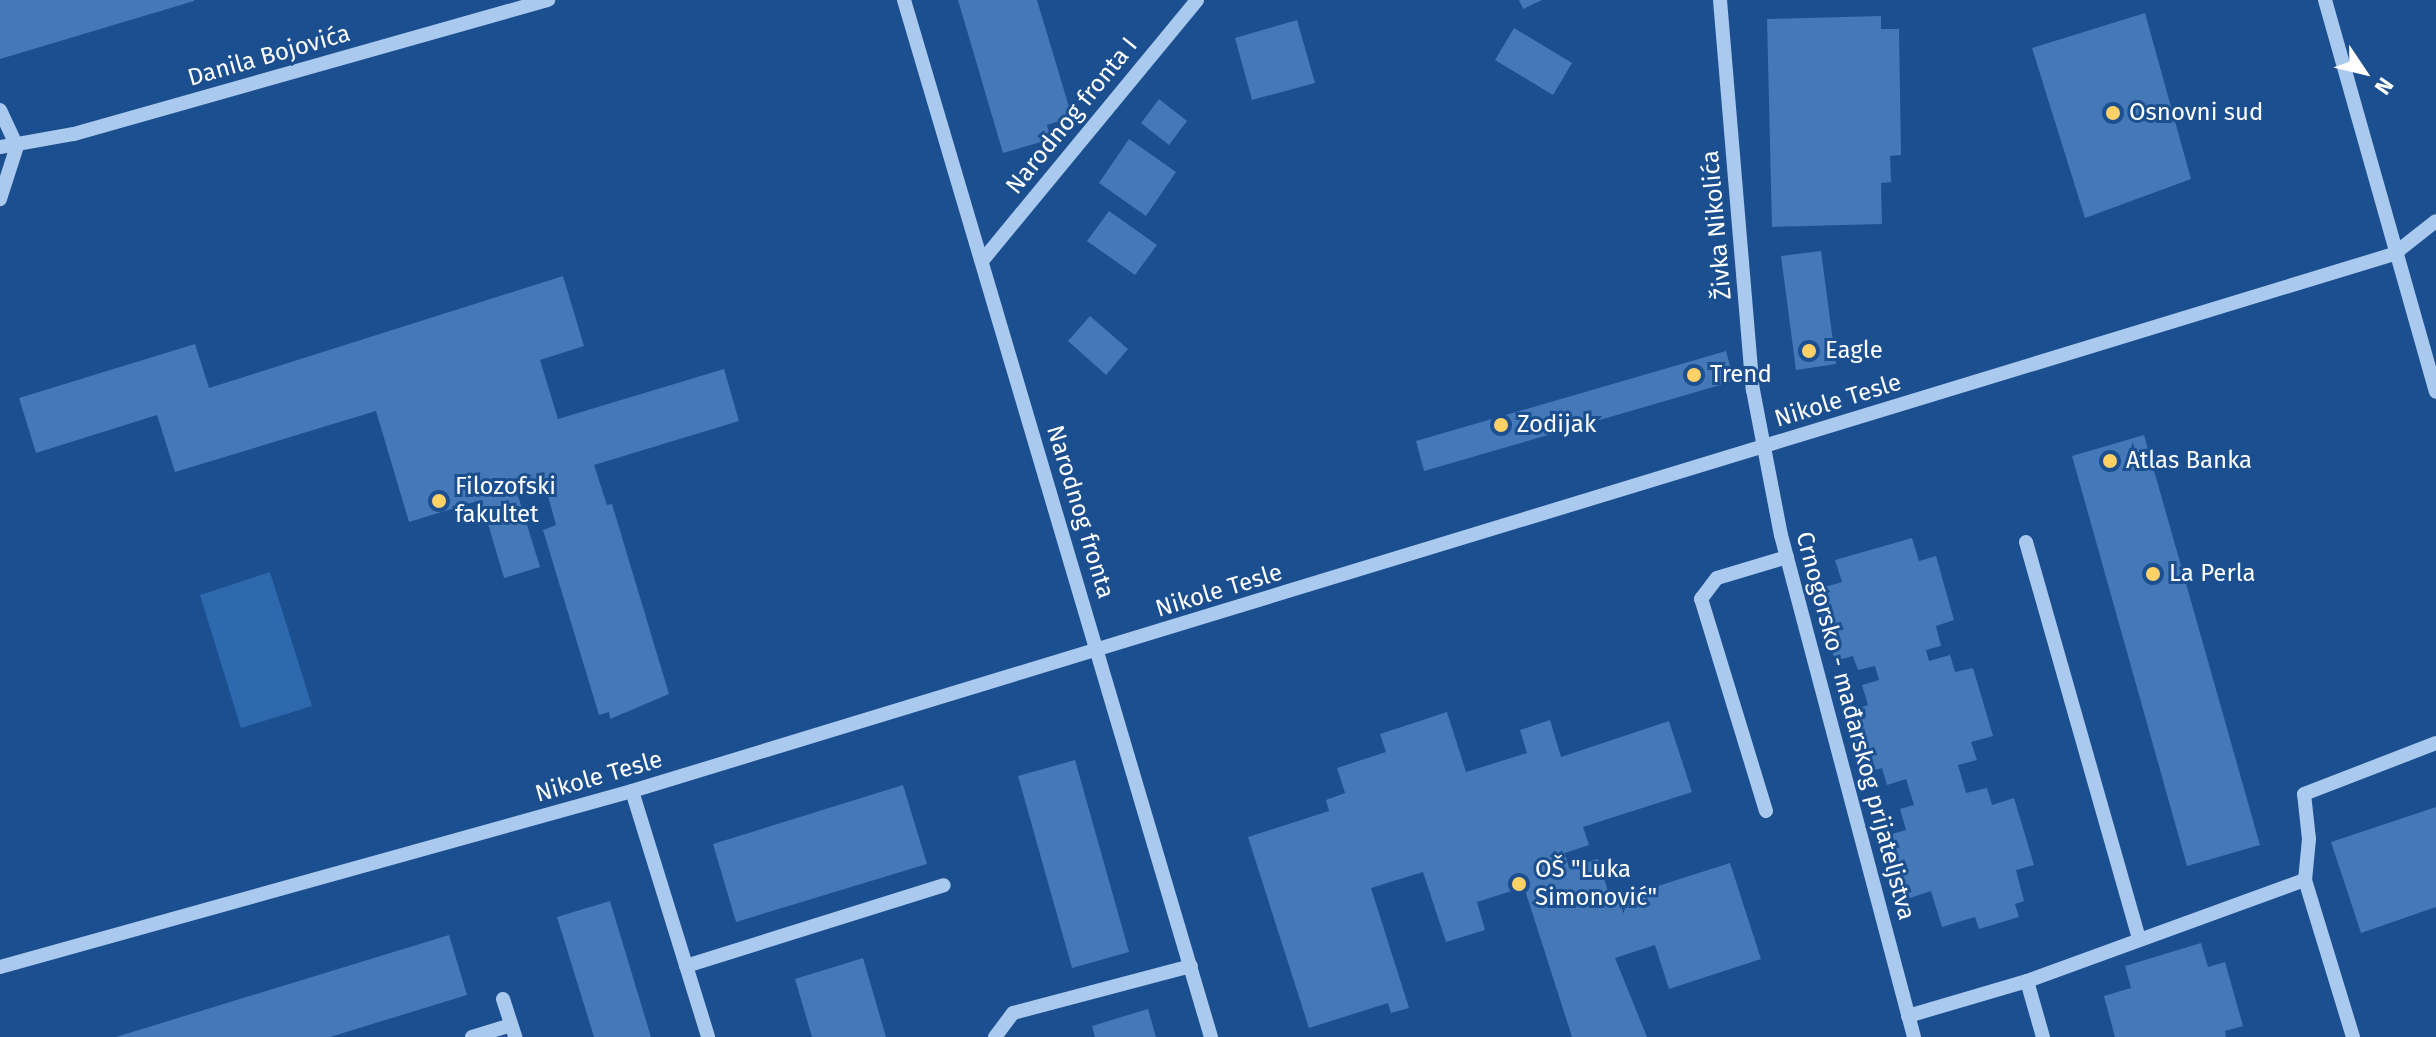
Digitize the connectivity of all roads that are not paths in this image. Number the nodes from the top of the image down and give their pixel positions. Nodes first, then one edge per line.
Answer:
1 (548, 0) edge
2 (904, 0) edge
3 (1197, 0) edge
4 (1720, 0) edge
5 (2325, 0) edge
6 (1182, 7) edge
7 (0, 110) edge
8 (17, 146) junction
9 (0, 147) edge
10 (0, 199) edge
11 (2436, 221) edge
12 (2394, 254) junction
13 (982, 261) junction
14 (2436, 392) edge
15 (1768, 446) junction
16 (2026, 542) dead end
17 (1787, 557) junction
18 (1098, 651) junction
19 (2436, 743) edge
20 (632, 791) junction
21 (1766, 811) dead end
22 (2305, 880) junction
23 (944, 885) dead end
24 (2139, 939) junction
25 (686, 966) junction
26 (1191, 966) junction
27 (0, 967) edge
28 (2027, 981) junction
29 (503, 999) dead end
30 (1908, 1016) junction
31 (513, 1031) edge
32 (472, 1037) edge
33 (708, 1037) edge
34 (995, 1037) edge
35 (1211, 1037) edge
36 (1914, 1037) edge
37 (2043, 1037) edge
38 (2353, 1037) edge

1 - 8 street, Danila Bojovića
2 - 13 street, Narodnog fronta
3 - 6 street, Narodnog fronta I
4 - 15 street, Živka Nikolića
5 - 12 street
6 - 13 street, Narodnog fronta I
7 - 8 street
8 - 9 street, Danila Bojovića
8 - 10 street
11 - 12 street, Nikole Tesle
12 - 14 street
12 - 15 street, Nikole Tesle
13 - 18 street, Narodnog fronta
15 - 17 street, Crnogorsko - mađarskog prijateljstva
15 - 18 street, Nikole Tesle
16 - 24 street
17 - 21 street
17 - 30 street, Crnogorsko - mađarskog prijateljstva
18 - 20 street, Nikole Tesle
18 - 26 street, Narodnog fronta
19 - 22 street
20 - 25 street
20 - 27 street, Nikole Tesle
22 - 24 street
22 - 38 street
23 - 25 street
24 - 28 street
25 - 33 street
26 - 34 street
26 - 35 street, Narodnog fronta
28 - 30 street
28 - 37 street
29 - 31 street
30 - 36 street, Crnogorsko - mađarskog prijateljstva
31 - 32 street

